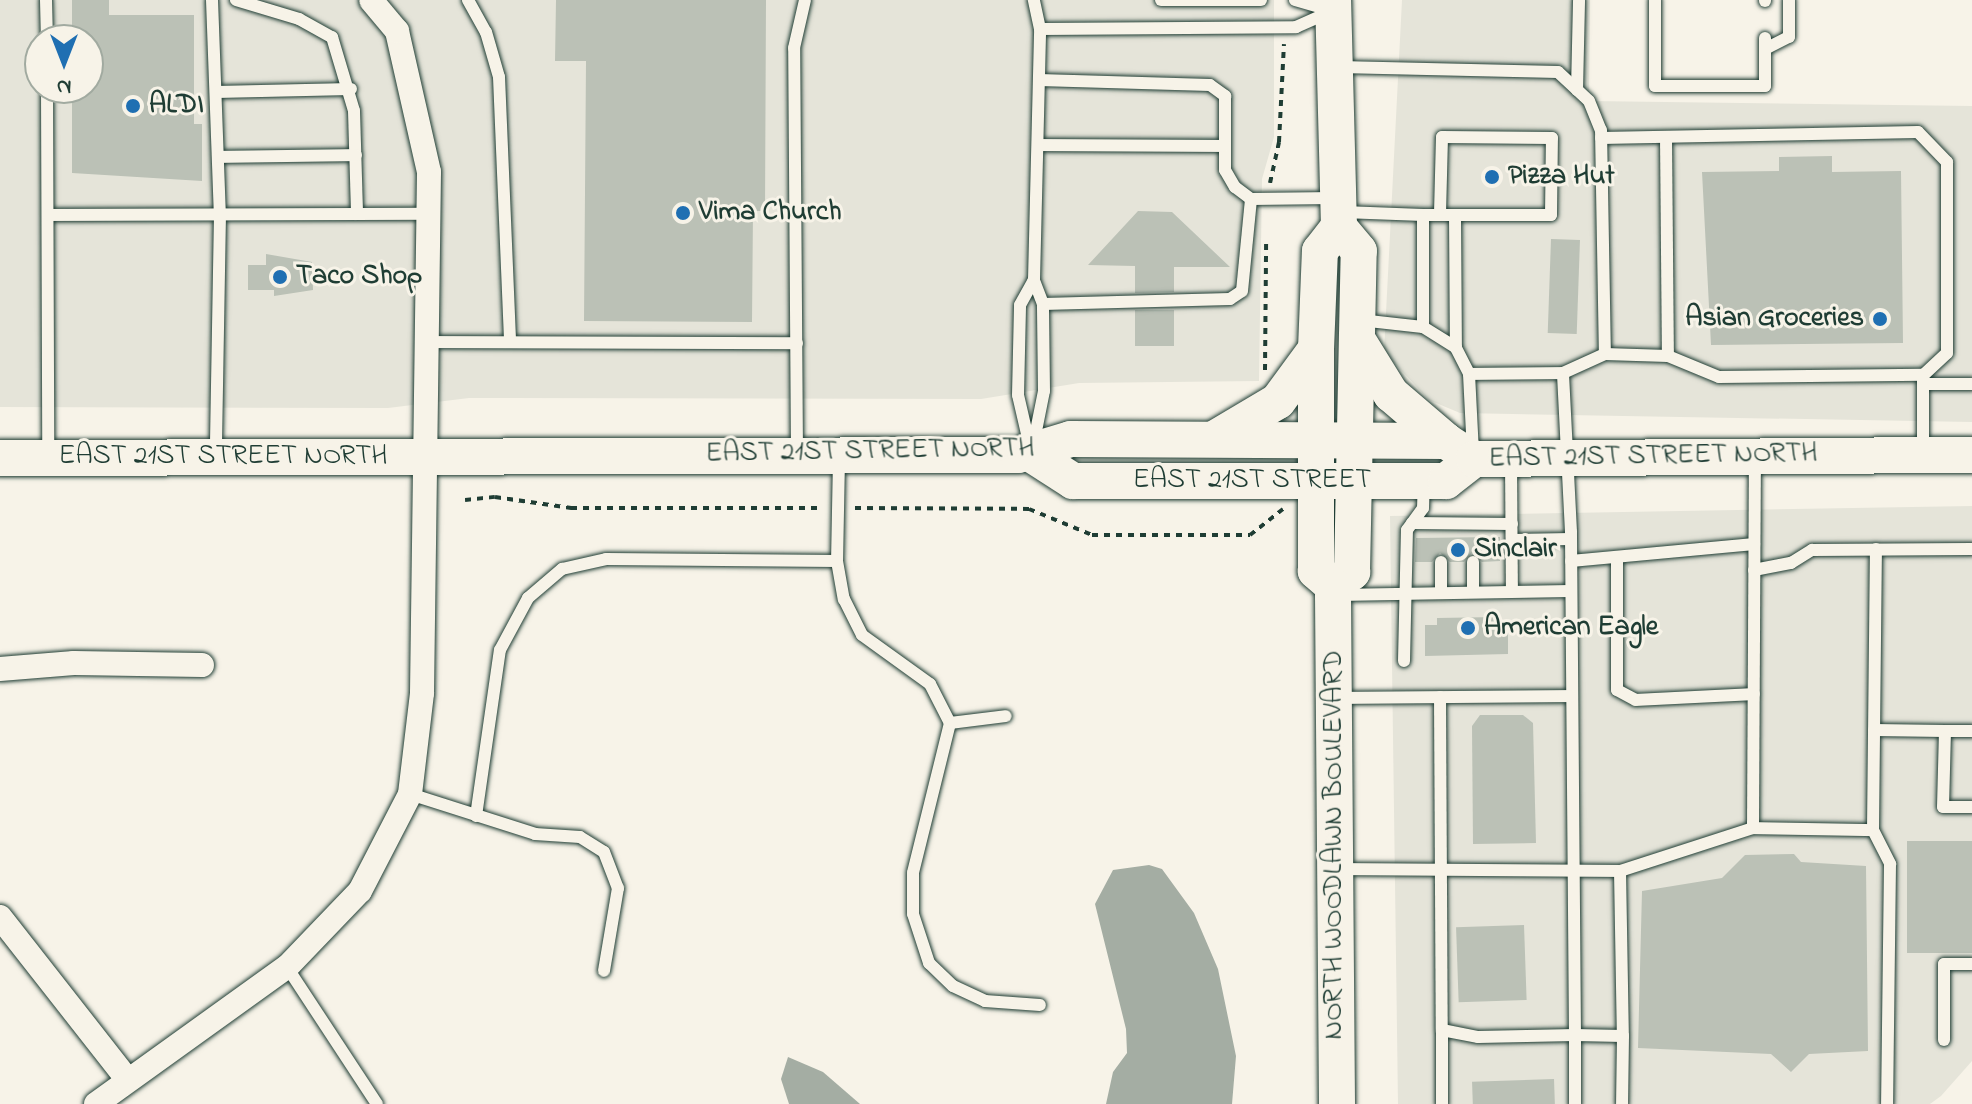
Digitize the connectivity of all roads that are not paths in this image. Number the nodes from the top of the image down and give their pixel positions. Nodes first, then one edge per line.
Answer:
1 (46, 0) edge
2 (212, 0) edge
3 (236, 0) edge
4 (371, 0) edge
5 (468, 0) edge
6 (805, 0) edge
7 (1034, 0) edge
8 (1161, 0) edge
9 (1177, 0) edge
10 (1250, 0) edge
11 (1261, 0) edge
12 (1295, 0) edge
13 (1579, 0) edge
14 (1655, 0) edge
15 (1789, 0) edge
16 (1333, 6) edge
17 (47, 24) edge
18 (1177, 28) junction
19 (1040, 29) junction
20 (1337, 67) junction
21 (1039, 80) junction
22 (351, 89) junction
23 (1577, 90) junction
24 (216, 92) junction
25 (47, 104) edge
26 (1666, 137) junction
27 (1601, 138) junction
28 (1039, 145) junction
29 (1225, 146) junction
30 (356, 155) junction
31 (218, 157) junction
32 (1251, 199) junction
33 (1338, 212) junction
34 (220, 214) junction
35 (357, 214) junction
36 (428, 214) junction
37 (48, 215) junction
38 (1423, 215) junction
39 (1440, 215) junction
40 (1455, 215) junction
41 (1034, 280) junction
42 (1043, 304) junction
43 (1423, 327) junction
44 (1357, 330) junction
45 (425, 342) junction
46 (510, 342) junction
47 (797, 343) junction
48 (1456, 348) junction
49 (1316, 349) junction
50 (1605, 354) junction
51 (1668, 356) junction
52 (1563, 373) junction
53 (1469, 374) junction
54 (1923, 380) junction
55 (1972, 384) edge
56 (1212, 440) junction
57 (1355, 440) junction
58 (1317, 441) junction
59 (1460, 450) junction
60 (1031, 454) junction
61 (1755, 455) junction
62 (1923, 455) junction
63 (1972, 455) edge
64 (422, 456) junction
65 (797, 456) junction
66 (839, 456) junction
67 (48, 457) junction
68 (216, 457) junction
69 (0, 458) edge
70 (1511, 458) junction
71 (1565, 458) junction
72 (1317, 481) junction
73 (1424, 481) junction
74 (1354, 482) junction
75 (1412, 523) junction
76 (1441, 523) junction
77 (1472, 524) junction
78 (1512, 524) junction
79 (1441, 538) dead end
80 (1473, 538) dead end
81 (1571, 539) junction
82 (1513, 540) junction
83 (1754, 544) junction
84 (1876, 549) junction
85 (1972, 549) edge
86 (1617, 557) junction
87 (837, 561) junction
88 (1571, 561) junction
89 (1441, 562) dead end
90 (1473, 562) dead end
91 (1754, 570) junction
92 (1405, 590) junction
93 (1512, 590) junction
94 (1333, 591) junction
95 (1441, 591) junction
96 (1473, 591) junction
97 (1570, 591) junction
98 (1404, 661) dead end
99 (202, 665) dead end
100 (0, 669) edge
101 (1754, 694) junction
102 (1570, 696) junction
103 (1440, 697) junction
104 (1334, 698) junction
105 (1006, 716) dead end
106 (950, 723) junction
107 (1874, 730) junction
108 (1945, 731) junction
109 (1972, 731) edge
110 (410, 794) junction
111 (1972, 807) edge
112 (476, 816) junction
113 (1753, 828) junction
114 (1873, 830) junction
115 (1335, 869) junction
116 (1442, 870) junction
117 (1569, 870) junction
118 (1620, 871) junction
119 (0, 917) edge
120 (1972, 964) edge
121 (287, 967) junction
122 (604, 971) dead end
123 (1040, 1005) dead end
124 (1442, 1030) junction
125 (1575, 1035) junction
126 (1623, 1036) junction
127 (1944, 1040) dead end
128 (128, 1080) junction
129 (96, 1104) edge
130 (377, 1104) edge
131 (1337, 1104) edge
132 (1442, 1104) edge
133 (1575, 1104) edge
134 (1622, 1104) edge
135 (1887, 1104) edge

1 - 17 lane
2 - 24 lane
3 - 22 lane
4 - 36 street
5 - 46 lane
6 - 47 lane
7 - 19 lane
8 - 9 lane
9 - 10 lane
9 - 18 lane
10 - 11 lane
12 - 16 lane
13 - 23 lane
14 - 15 lane
16 - 18 lane
16 - 20 main road
18 - 19 lane
19 - 21 lane
20 - 23 lane
20 - 33 main road
21 - 28 lane
21 - 29 lane
22 - 24 lane
22 - 30 lane
23 - 27 lane
24 - 31 lane
25 - 37 lane
26 - 27 lane
26 - 51 lane
26 - 54 lane
27 - 50 lane
28 - 29 lane
28 - 41 lane
29 - 32 lane
30 - 31 lane
30 - 35 lane
31 - 34 lane
32 - 33 lane
32 - 42 lane
33 - 38 lane
33 - 44 main road
33 - 49 main road, NORTH WOODLAWN BOULEVARD
34 - 35 lane
34 - 37 lane
34 - 68 lane
35 - 36 lane
36 - 45 street
37 - 67 lane
38 - 39 lane
38 - 43 lane
39 - 40 lane
39 - 40 lane
40 - 48 lane
41 - 42 lane
41 - 60 lane
42 - 60 lane
43 - 44 lane
43 - 48 lane
44 - 57 main road
44 - 59 main road
45 - 46 lane
45 - 64 street
46 - 47 lane
47 - 65 lane
48 - 53 lane
49 - 56 main road
49 - 58 main road, NORTH WOODLAWN BOULEVARD
50 - 51 lane
50 - 52 lane
51 - 54 lane
52 - 53 lane
52 - 71 lane
53 - 59 lane
54 - 55 lane
54 - 62 lane
56 - 58 main road, EAST 21ST STREET NORTH
56 - 60 main road, EAST 21ST STREET NORTH
57 - 58 main road, EAST 21ST STREET NORTH
57 - 59 main road, EAST 21ST STREET NORTH
57 - 74 main road
58 - 72 main road, NORTH WOODLAWN BOULEVARD
59 - 70 main road, EAST 21ST STREET NORTH
59 - 73 main road, EAST 21ST STREET
60 - 66 main road, EAST 21ST STREET NORTH
60 - 72 main road, EAST 21ST STREET
61 - 62 main road, EAST 21ST STREET NORTH
61 - 71 main road, EAST 21ST STREET NORTH
61 - 83 lane
62 - 63 main road, EAST 21ST STREET NORTH
64 - 65 main road, EAST 21ST STREET NORTH
64 - 68 main road, EAST 21ST STREET NORTH
64 - 110 street
65 - 66 main road, EAST 21ST STREET NORTH
66 - 87 lane
67 - 68 main road, EAST 21ST STREET NORTH
67 - 69 main road, EAST 21ST STREET NORTH
70 - 71 main road, EAST 21ST STREET NORTH
70 - 78 lane
71 - 81 lane
72 - 74 main road, EAST 21ST STREET
72 - 94 main road, NORTH WOODLAWN BOULEVARD
73 - 74 main road, EAST 21ST STREET
73 - 75 lane
74 - 94 main road
75 - 76 lane
75 - 92 lane
76 - 77 lane
76 - 79 lane
77 - 78 lane
77 - 80 lane
78 - 82 lane
81 - 82 lane
81 - 88 lane
82 - 93 lane
83 - 86 lane
83 - 91 lane
84 - 85 lane
84 - 91 lane
84 - 107 lane
86 - 88 lane
86 - 101 lane
87 - 106 lane
87 - 112 lane
88 - 97 lane
89 - 95 lane
90 - 96 lane
91 - 101 lane
92 - 94 lane
92 - 95 lane
92 - 98 lane
93 - 96 lane
93 - 97 lane
94 - 104 main road, NORTH WOODLAWN BOULEVARD
95 - 96 lane
97 - 102 lane
99 - 100 street
101 - 113 lane
102 - 103 lane
102 - 117 lane
103 - 104 lane
103 - 116 lane
104 - 115 main road, NORTH WOODLAWN BOULEVARD
105 - 106 lane
106 - 123 lane
107 - 108 lane
107 - 114 lane
108 - 109 lane
108 - 111 lane
110 - 112 lane
110 - 121 street
112 - 122 lane
113 - 114 lane
113 - 118 lane
114 - 135 lane
115 - 116 lane
115 - 131 main road, NORTH WOODLAWN BOULEVARD
116 - 117 lane
116 - 124 lane
117 - 118 lane
117 - 125 lane
118 - 126 lane
119 - 128 street
120 - 127 lane
121 - 128 street
121 - 130 lane
124 - 125 lane
124 - 132 lane
125 - 126 lane
125 - 133 lane
126 - 134 lane
128 - 129 street

